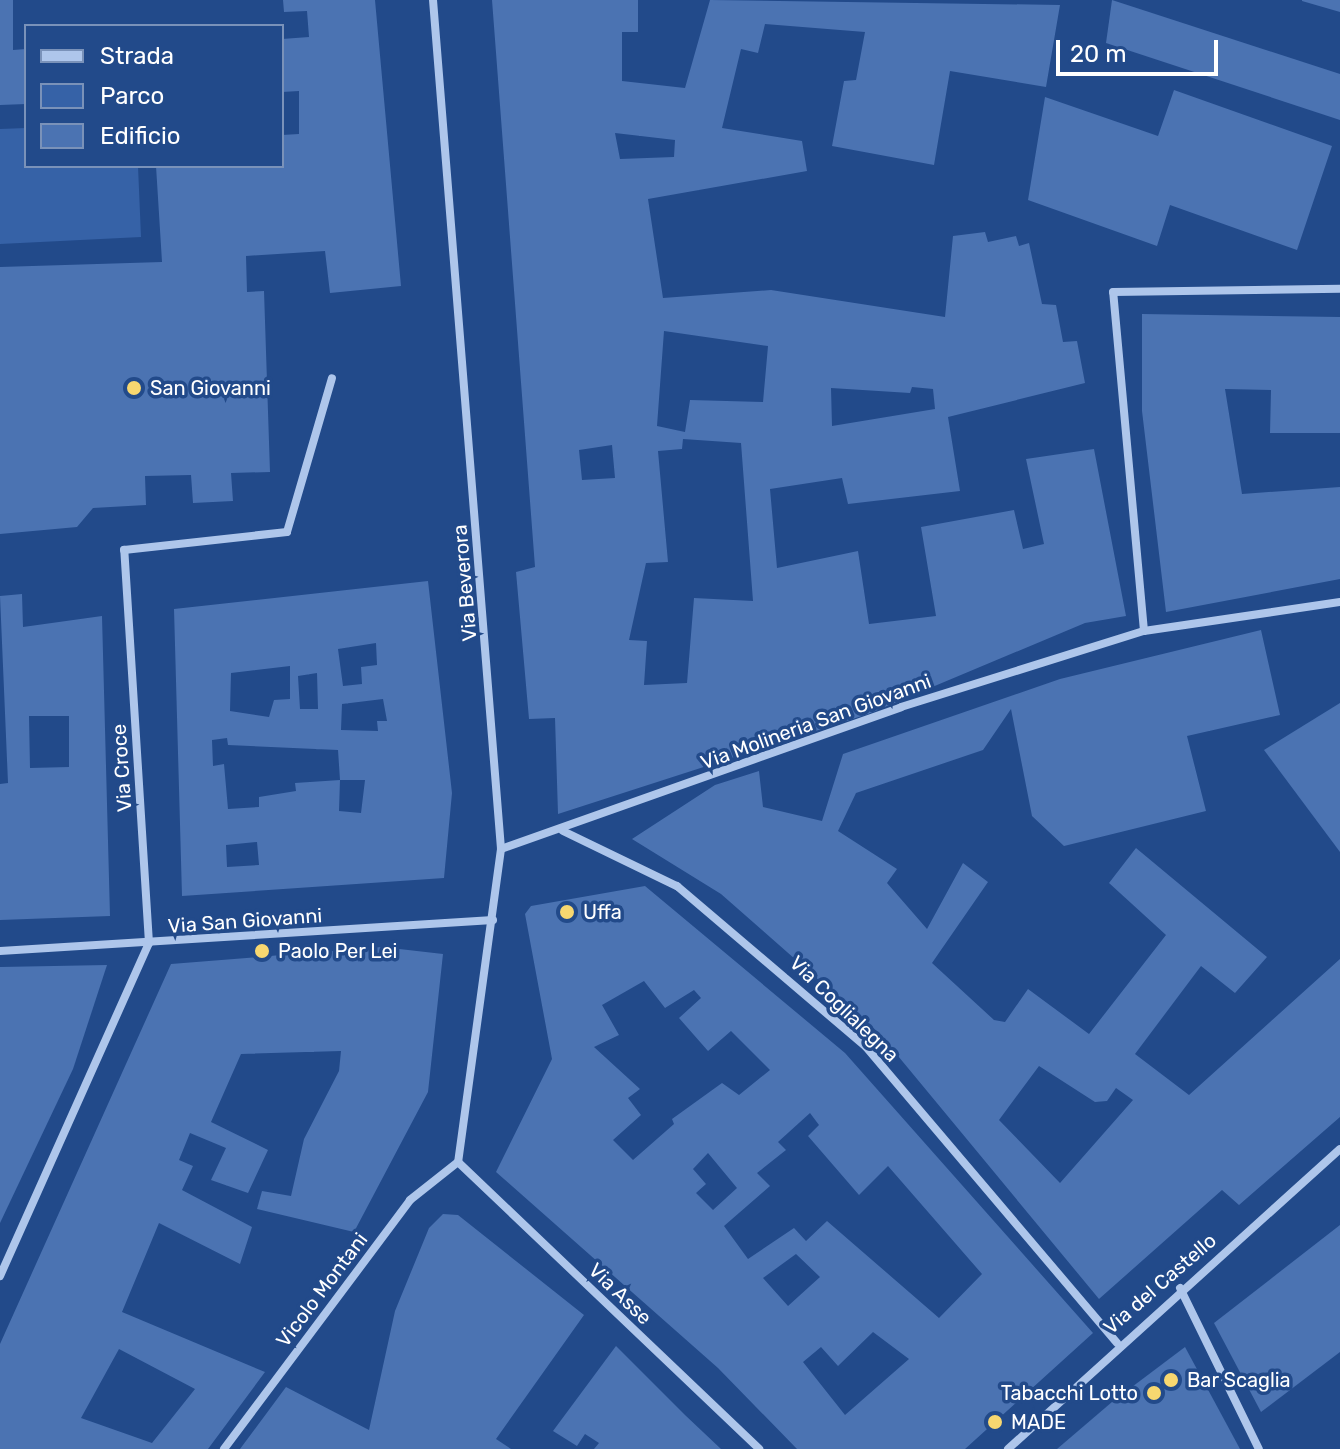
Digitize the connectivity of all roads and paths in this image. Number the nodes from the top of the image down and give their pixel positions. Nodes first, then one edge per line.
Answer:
1 (433, 0) edge
2 (1340, 289) edge
3 (332, 378) dead end
4 (1340, 602) edge
5 (1144, 631) junction
6 (563, 831) junction
7 (501, 849) junction
8 (493, 920) junction
9 (149, 943) junction
10 (0, 951) edge
11 (1340, 1149) edge
12 (458, 1162) junction
13 (0, 1276) edge
14 (1180, 1288) junction
15 (1117, 1343) junction
16 (224, 1449) edge
17 (759, 1449) edge
18 (1008, 1449) edge
19 (1259, 1449) edge

1 - 7 street, Via Beverora
2 - 5 street
3 - 9 street, Via Croce
4 - 5 street, Via Molineria San Giovanni
5 - 6 street, Via Molineria San Giovanni
6 - 7 street, Via Molineria San Giovanni
6 - 15 street, Via Coglialegna
7 - 8 street, Via Beverora
8 - 9 street, Via San Giovanni
8 - 12 street, Via Beverora
9 - 10 street, Via San Giovanni
9 - 13 street, Via Croce
11 - 14 street, Via del Castello
12 - 16 street, Vicolo Montani
12 - 17 street, Via Asse
14 - 15 street, Via del Castello
14 - 19 street
15 - 18 street, Via del Castello

